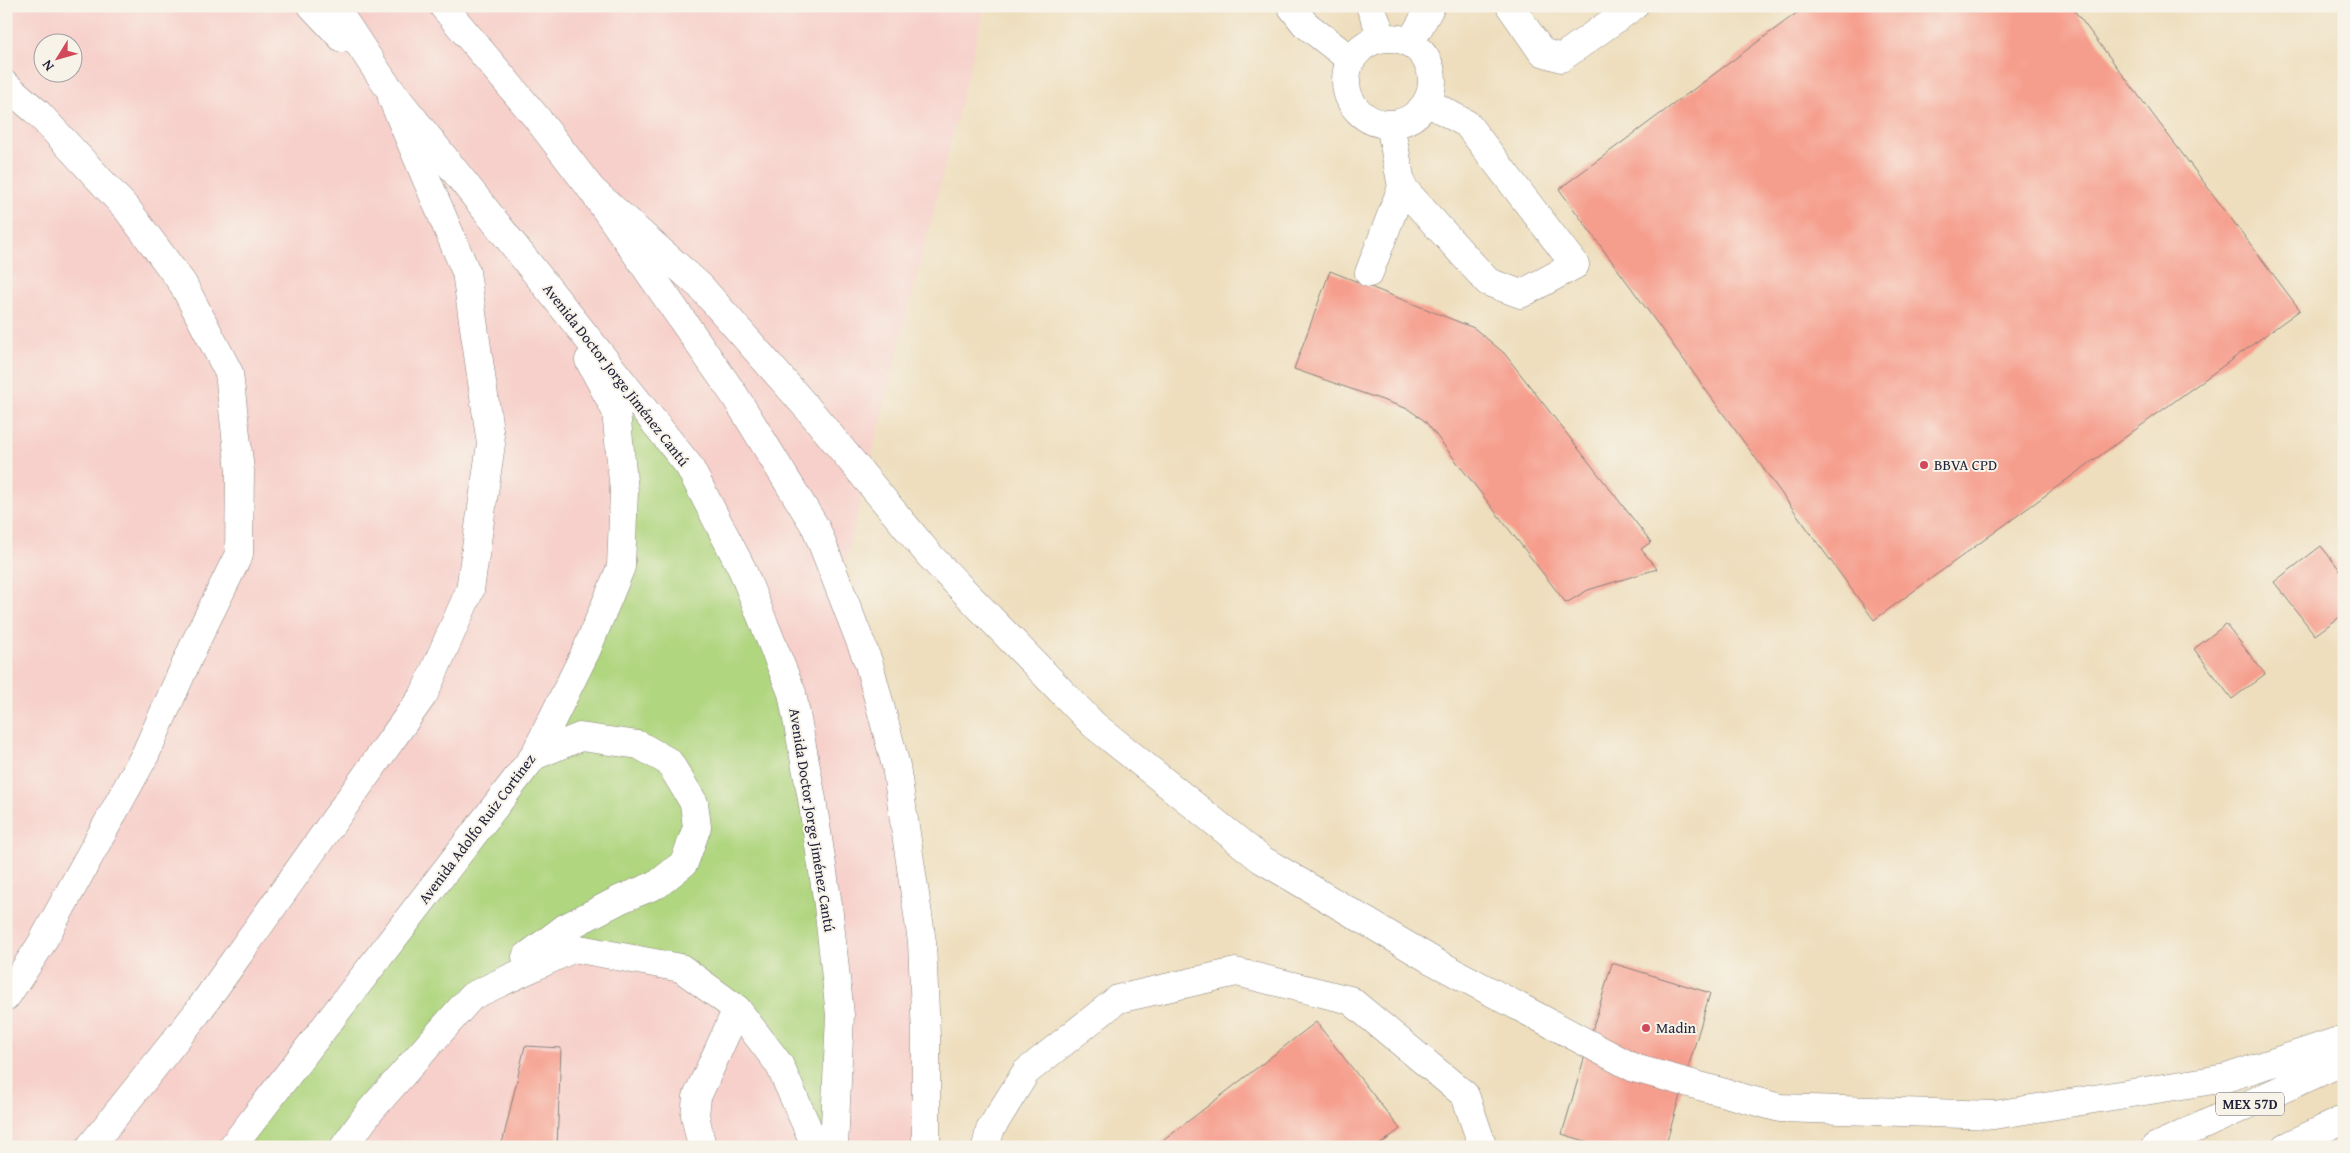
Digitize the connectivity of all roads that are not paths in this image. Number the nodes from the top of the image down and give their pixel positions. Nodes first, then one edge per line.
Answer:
1 (312, 6) edge
2 (334, 6) edge
3 (443, 6) edge
4 (468, 6) edge
5 (1291, 6) edge
6 (1370, 6) edge
7 (1431, 6) edge
8 (1510, 6) edge
9 (1634, 6) edge
10 (1384, 38) junction
11 (1410, 43) junction
12 (1351, 60) junction
13 (385, 83) junction
14 (6, 85) edge
15 (1427, 102) junction
16 (536, 117) junction
17 (1390, 124) junction
18 (1402, 187) junction
19 (592, 190) junction
20 (1369, 273) dead end
21 (558, 301) junction
22 (534, 756) junction
23 (472, 996) junction
24 (6, 997) edge
25 (738, 1009) junction
26 (2344, 1039) edge
27 (2344, 1061) edge
28 (2344, 1119) edge
29 (90, 1147) edge
30 (232, 1147) edge
31 (344, 1147) edge
32 (702, 1147) edge
33 (816, 1147) edge
34 (834, 1147) edge
35 (926, 1147) edge
36 (986, 1147) edge
37 (1483, 1147) edge
38 (2155, 1147) edge
39 (2286, 1147) edge

1 - 13 main road
2 - 13 main road, Avenida Doctor Jorge Jiménez Cantú
3 - 16 main road
4 - 16 main road
5 - 12 main road
6 - 10 main road
7 - 11 main road
8 - 9 main road
10 - 11 main road
10 - 12 main road
11 - 15 main road
12 - 17 main road
13 - 21 main road, Avenida Doctor Jorge Jiménez Cantú
13 - 29 main road
14 - 24 main road
15 - 17 main road
15 - 18 main road
16 - 19 main road
17 - 18 main road
18 - 20 main road
19 - 26 main road
19 - 35 main road
21 - 22 main road, Avenida Adolfo Ruiz Cortinez
21 - 34 main road, Avenida Doctor Jorge Jiménez Cantú
22 - 23 main road
22 - 30 main road, Avenida Adolfo Ruiz Cortinez
23 - 25 main road
23 - 31 main road
25 - 32 main road
25 - 33 main road
27 - 38 main road, MEX 57D
28 - 39 main road
36 - 37 main road

